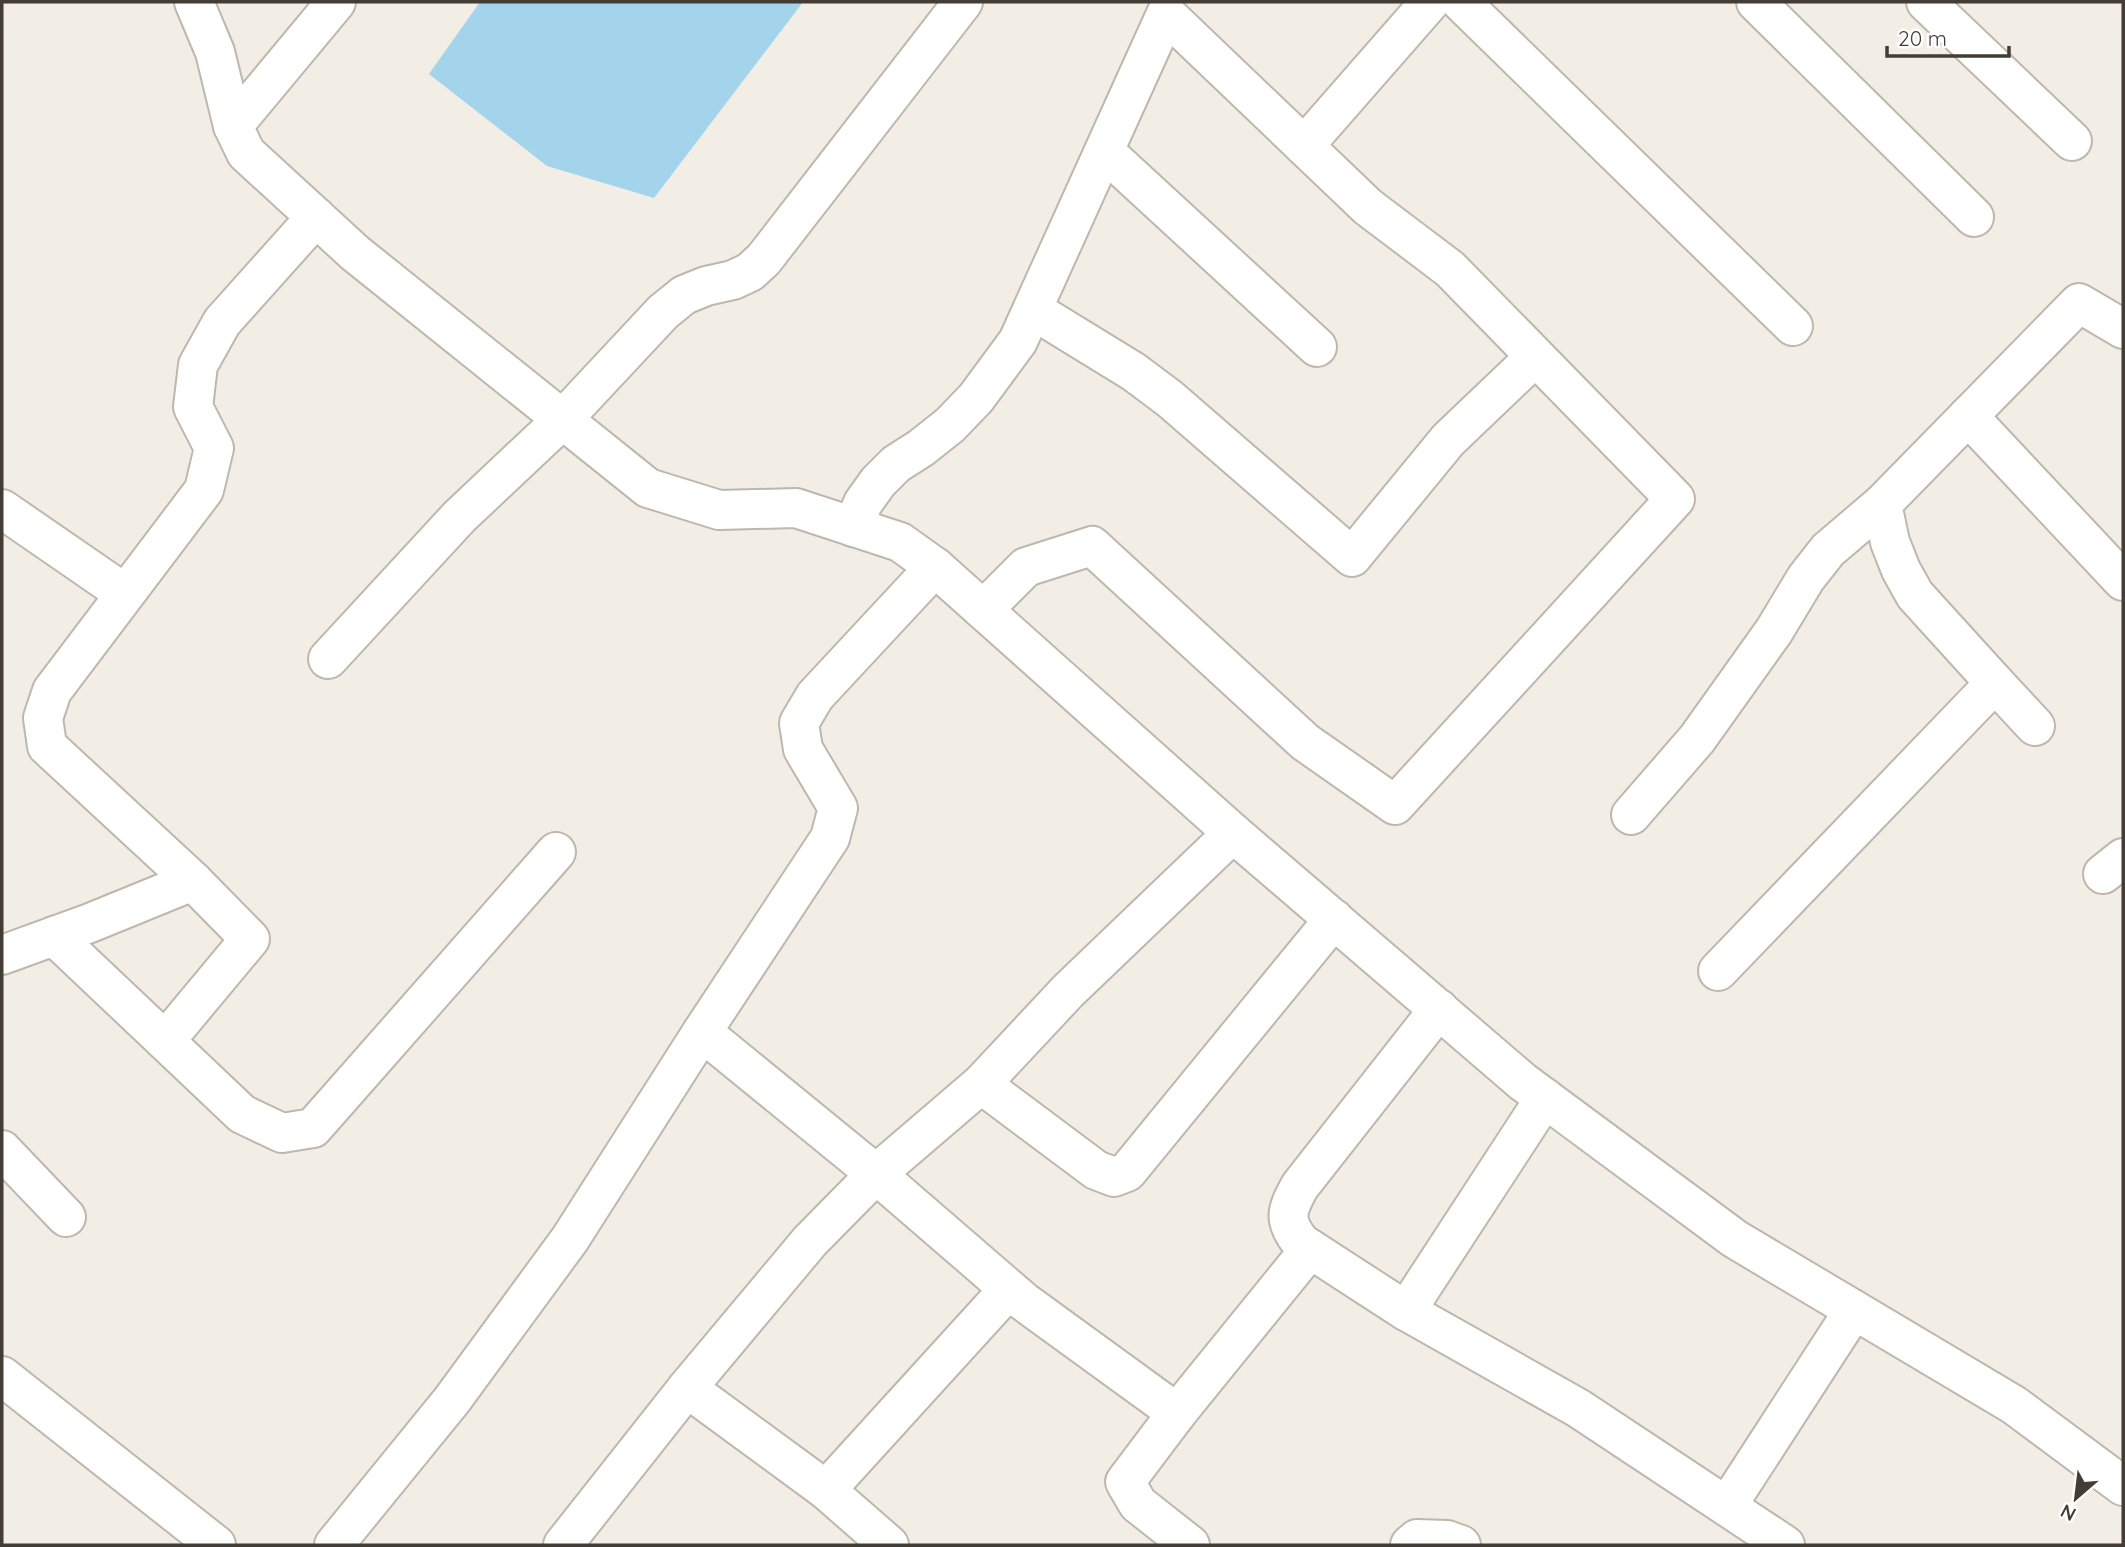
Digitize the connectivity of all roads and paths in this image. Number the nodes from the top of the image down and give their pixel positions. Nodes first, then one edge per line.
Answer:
1 (194, 2) edge
2 (336, 2) edge
3 (963, 2) edge
4 (1430, 2) edge
5 (1461, 2) edge
6 (1756, 2) edge
7 (1926, 2) edge
8 (233, 126) junction
9 (2072, 141) dead end
10 (1304, 146) junction
11 (1104, 151) junction
12 (316, 217) junction
13 (1974, 217) dead end
14 (1033, 310) junction
15 (1793, 326) dead end
16 (2123, 329) edge
17 (1317, 347) dead end
18 (1535, 357) junction
19 (1968, 416) junction
20 (562, 420) junction
21 (1882, 504) junction
22 (2, 509) edge
23 (853, 527) junction
24 (935, 567) junction
25 (2123, 581) edge
26 (124, 593) junction
27 (983, 610) junction
28 (328, 659) dead end
29 (1995, 683) junction
30 (2035, 726) dead end
31 (1631, 816) dead end
32 (1233, 833) junction
33 (556, 852) dead end
34 (193, 881) junction
35 (1334, 919) junction
36 (54, 936) junction
37 (2, 955) edge
38 (1718, 971) dead end
39 (1438, 1009) junction
40 (702, 1032) junction
41 (165, 1041) junction
42 (981, 1084) junction
43 (1545, 1098) junction
44 (2, 1150) edge
45 (876, 1174) junction
46 (66, 1217) dead end
47 (1310, 1249) junction
48 (1009, 1289) junction
49 (1854, 1310) junction
50 (1406, 1311) junction
51 (2, 1376) edge
52 (687, 1388) junction
53 (1177, 1413) junction
54 (2123, 1486) edge
55 (825, 1490) junction
56 (1727, 1506) junction
57 (216, 1545) edge
58 (334, 1545) edge
59 (563, 1545) edge
60 (889, 1545) edge
61 (1190, 1545) edge
62 (1410, 1545) edge
63 (1461, 1545) edge
64 (1786, 1545) edge

1 - 8 street
2 - 8 street
3 - 20 street
4 - 10 street
5 - 15 street
6 - 13 street
7 - 9 street
8 - 12 street
10 - 11 street
10 - 18 street
11 - 14 street
11 - 17 street
12 - 20 street
12 - 26 street
14 - 18 street
14 - 23 street
16 - 19 street
18 - 27 street
19 - 21 street
19 - 25 street
20 - 23 street
20 - 28 street
21 - 29 street
21 - 31 street
22 - 26 street
23 - 24 street
24 - 27 street
24 - 40 street
26 - 34 street
27 - 32 street
29 - 30 street
29 - 38 street
32 - 35 street
32 - 42 street
33 - 41 street
34 - 36 street
34 - 41 street
35 - 39 street
35 - 42 street
36 - 37 street
36 - 41 street
39 - 43 street
39 - 47 street
40 - 45 street
40 - 58 street
42 - 45 street
43 - 49 street
43 - 50 street
44 - 46 street
45 - 48 street
45 - 52 street
47 - 50 street
47 - 53 street
48 - 53 street
48 - 55 street
49 - 54 street
49 - 56 street
50 - 56 street
51 - 57 street
52 - 55 street
52 - 59 street
53 - 61 street
55 - 60 street
56 - 64 street
62 - 63 street

